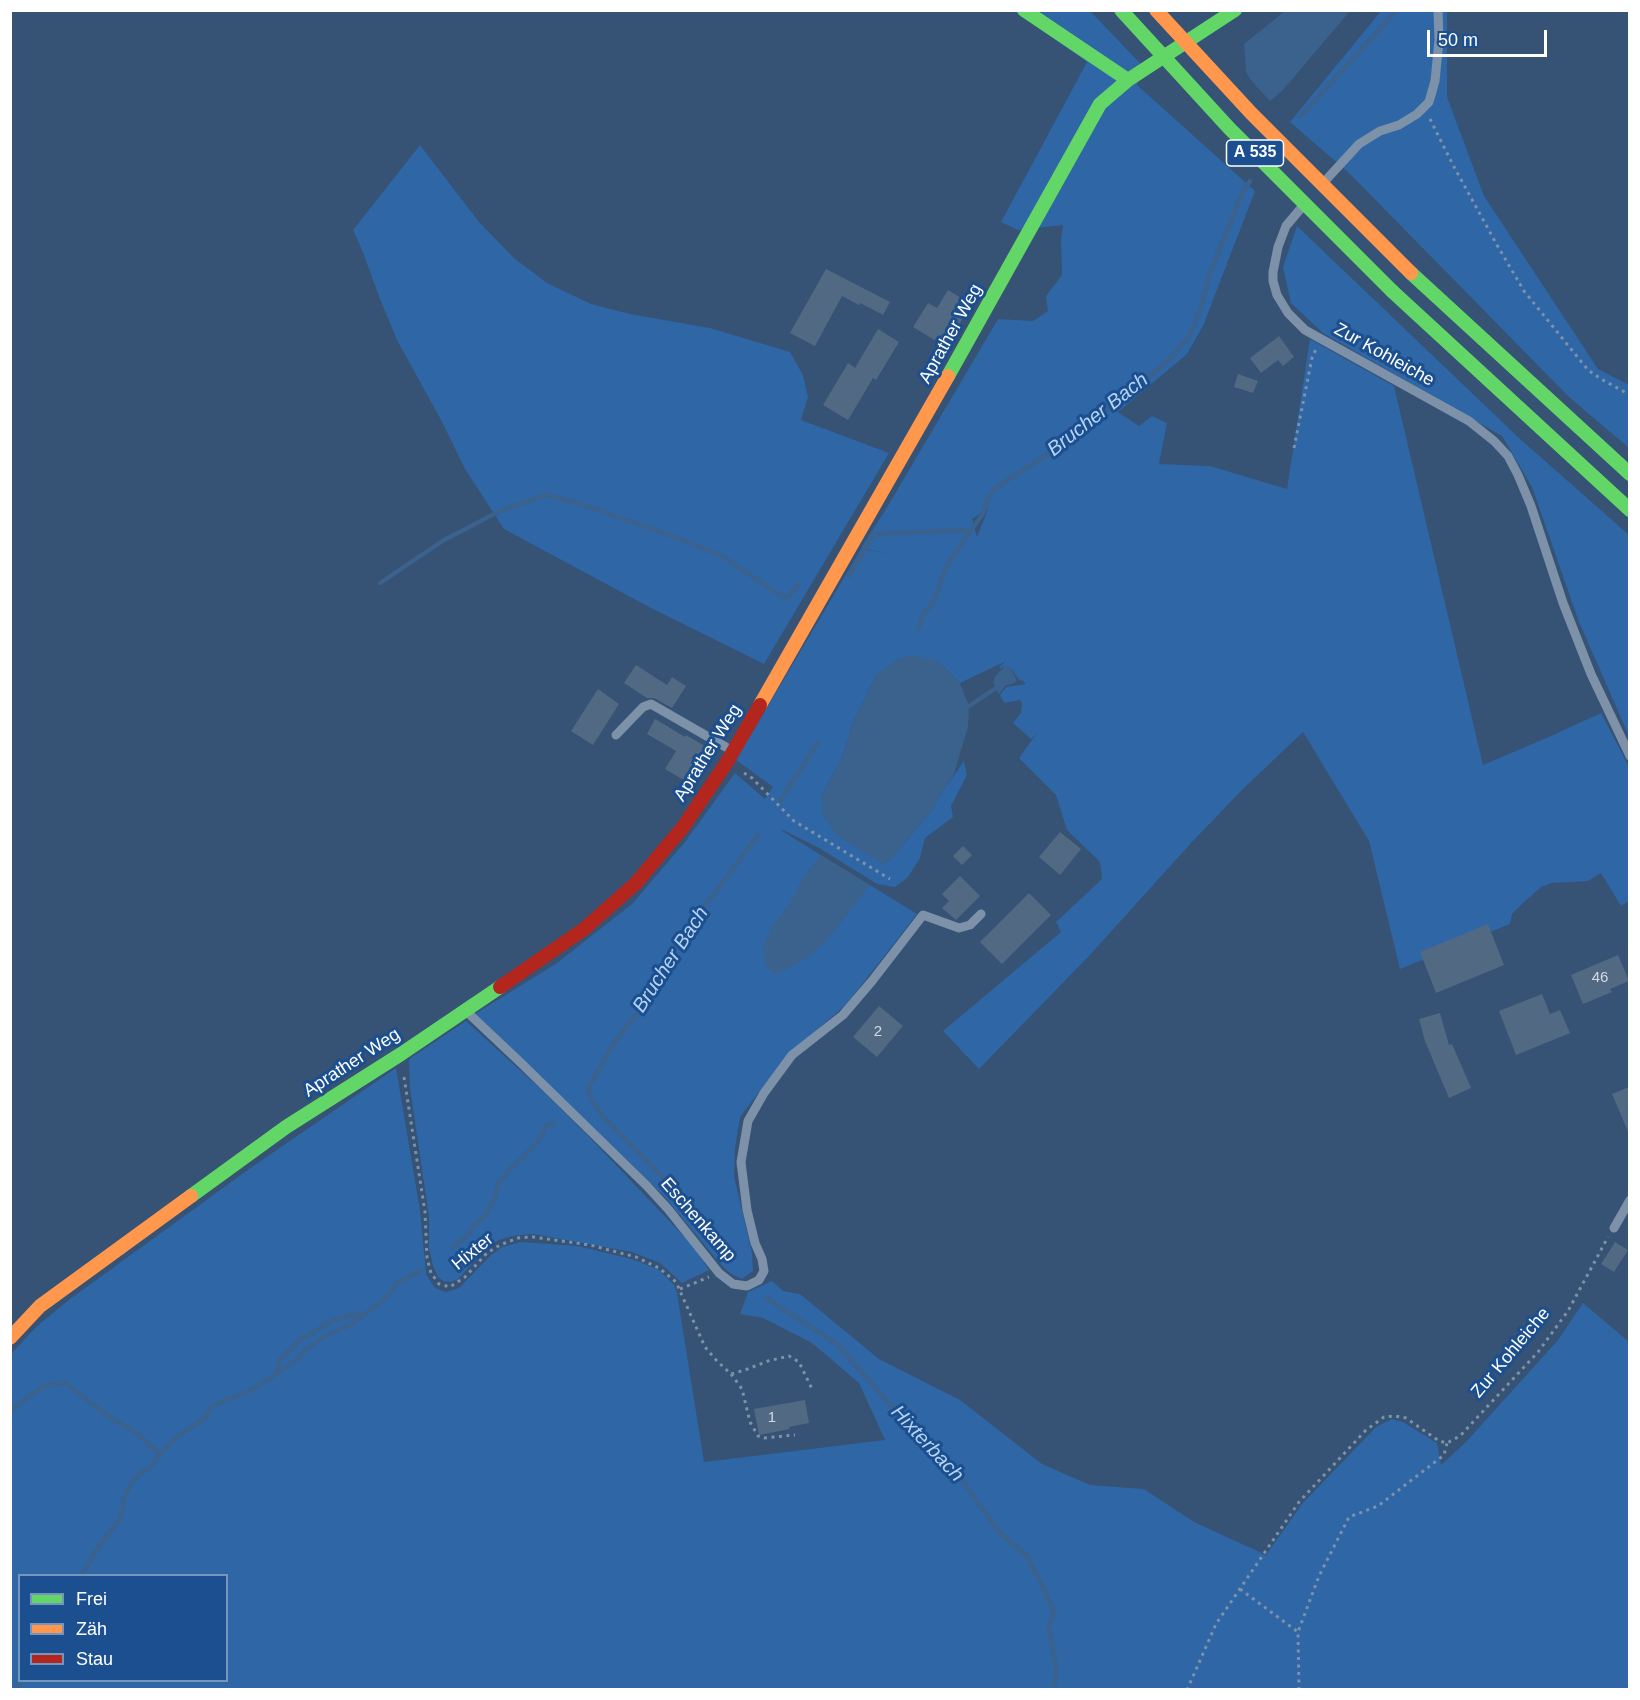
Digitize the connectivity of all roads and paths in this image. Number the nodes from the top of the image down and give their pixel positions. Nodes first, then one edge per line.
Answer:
1 (1024, 10) edge
2 (1121, 10) edge
3 (1156, 10) edge
4 (1235, 10) edge
5 (1438, 10) edge
6 (1128, 80) junction
7 (1429, 102) junction
8 (1320, 339) junction
9 (1629, 395) edge
10 (1294, 448) dead end
11 (1629, 474) edge
12 (1629, 510) edge
13 (616, 735) dead end
14 (730, 756) junction
15 (1629, 756) edge
16 (890, 879) dead end
17 (981, 914) dead end
18 (465, 1011) junction
19 (401, 1054) junction
20 (1629, 1200) edge
21 (1614, 1228) joint
22 (719, 1273) junction
23 (680, 1289) junction
24 (10, 1338) edge
25 (731, 1374) junction
26 (812, 1389) dead end
27 (795, 1435) dead end
28 (1447, 1443) junction
29 (1240, 1589) junction
30 (1298, 1632) junction
31 (1187, 1689) edge
32 (1299, 1689) edge

1 - 6 main road
2 - 12 main road, A 535, bridge
3 - 11 main road, A 535, bridge
4 - 6 main road, Aprather Weg
5 - 7 lane
6 - 14 main road, Aprather Weg
7 - 8 lane, Zur Kohleiche
7 - 9 path
8 - 10 path
8 - 15 lane, Zur Kohleiche
13 - 14 lane
14 - 16 path
14 - 18 main road, Aprather Weg
17 - 22 lane, Eschenkamp
18 - 19 main road, Aprather Weg
18 - 22 lane, Eschenkamp
19 - 23 path, Hixter
19 - 24 main road, Aprather Weg
20 - 21 lane
21 - 28 path, Zur Kohleiche
22 - 23 path
23 - 25 path, Hixter
25 - 26 path
25 - 27 path, Hixter
28 - 29 path
28 - 30 path, Zur Kohleiche
29 - 30 path
29 - 31 path
30 - 32 path

